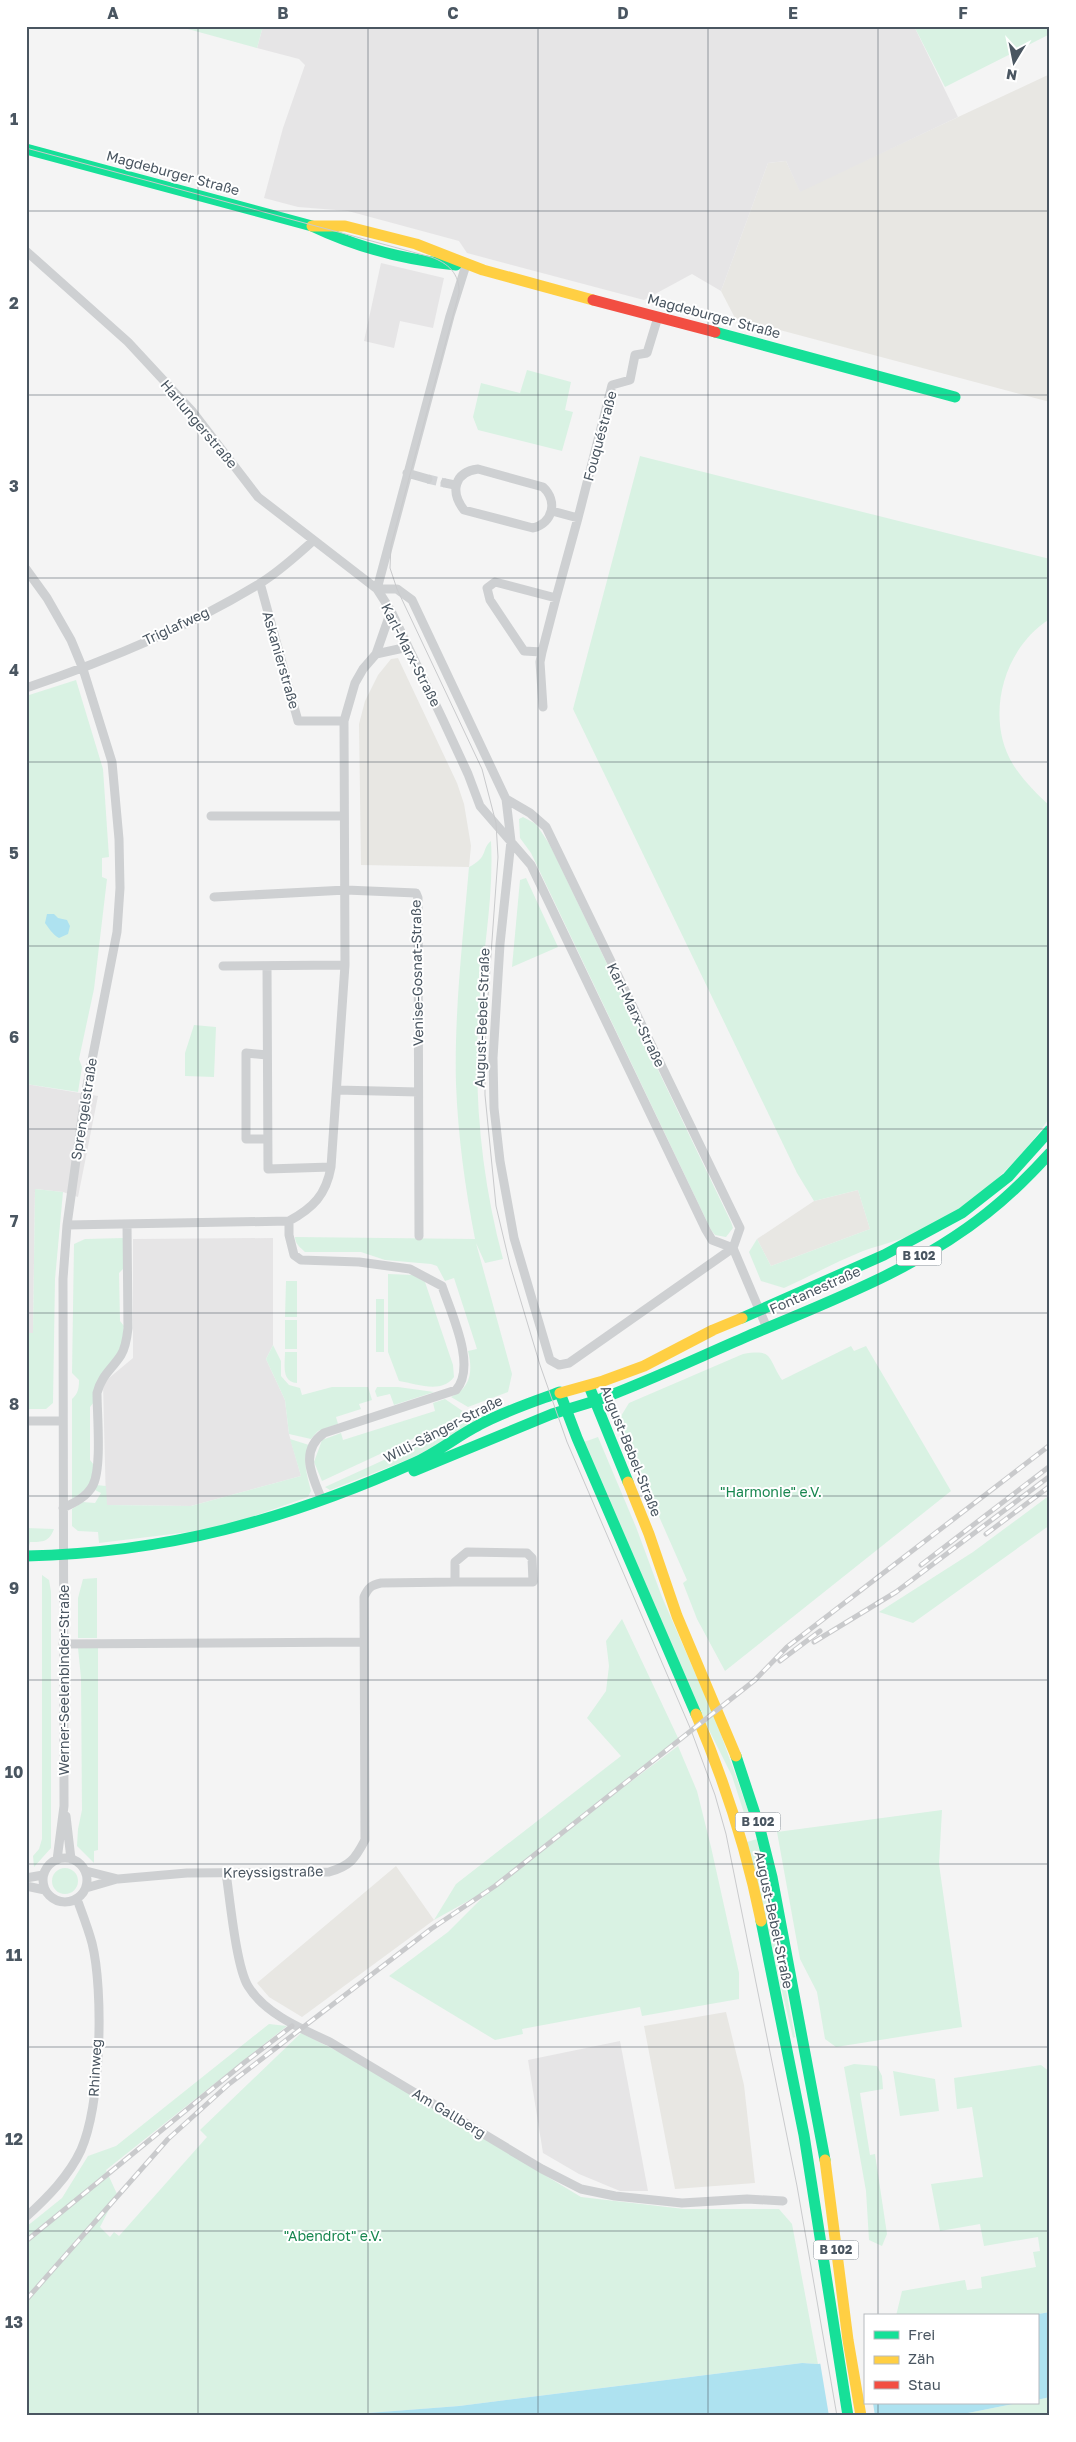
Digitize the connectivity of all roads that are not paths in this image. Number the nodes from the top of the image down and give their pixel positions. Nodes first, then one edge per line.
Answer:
1 (26, 149) edge
2 (312, 226) junction
3 (26, 251) edge
4 (466, 266) junction
5 (658, 317) junction
6 (954, 396) dead end
7 (407, 473) junction
8 (428, 479) tunnel mouth
9 (445, 483) tunnel mouth
10 (455, 485) junction
11 (552, 511) junction
12 (578, 518) junction
13 (314, 541) junction
14 (26, 569) edge
15 (260, 583) junction
16 (377, 589) junction
17 (556, 598) junction
18 (390, 610) junction
19 (408, 647) junction
20 (542, 652) junction
21 (376, 654) junction
22 (83, 669) junction
23 (26, 688) edge
24 (543, 707) dead end
25 (344, 721) junction
26 (506, 799) junction
27 (211, 816) dead end
28 (344, 816) junction
29 (510, 841) junction
30 (346, 890) junction
31 (214, 897) dead end
32 (345, 965) junction
33 (223, 966) dead end
34 (267, 966) junction
35 (267, 1055) junction
36 (337, 1090) junction
37 (418, 1092) junction
38 (1050, 1130) edge
39 (268, 1139) junction
40 (1050, 1153) edge
41 (331, 1167) junction
42 (289, 1221) junction
43 (127, 1224) junction
44 (67, 1225) junction
45 (419, 1236) dead end
46 (733, 1248) junction
47 (761, 1310) junction
48 (767, 1328) junction
49 (590, 1386) junction
50 (560, 1392) junction
51 (594, 1401) junction
52 (566, 1408) junction
53 (63, 1421) junction
54 (26, 1422) edge
55 (368, 1482) junction
56 (322, 1500) junction
57 (63, 1508) junction
58 (63, 1555) junction
59 (26, 1556) edge
60 (455, 1582) junction
61 (364, 1642) junction
62 (64, 1644) junction
63 (64, 1806) junction
64 (71, 1859) junction
65 (57, 1860) junction
66 (86, 1871) junction
67 (226, 1873) junction
68 (43, 1875) junction
69 (26, 1878) edge
70 (118, 1879) junction
71 (26, 1886) edge
72 (86, 1888) junction
73 (45, 1890) junction
74 (77, 1900) junction
75 (783, 2201) dead end
76 (26, 2217) edge
77 (848, 2416) edge
78 (861, 2416) edge

1 - 2 main road, Magdeburger Straße
2 - 4 main road, Magdeburger Straße
2 - 4 main road, Magdeburger Straße
3 - 13 street, Harlungerstraße
4 - 5 main road, Magdeburger Straße
4 - 7 street
5 - 6 main road, Magdeburger Straße
5 - 12 street, Fouquéstraße
7 - 8 street
7 - 16 street
9 - 10 street
10 - 11 street
10 - 11 street
11 - 12 street
12 - 17 street, Fouquéstraße
13 - 15 street, Triglafweg
13 - 16 street, Harlungerstraße
14 - 22 street, Sprengelstraße
15 - 22 street, Triglafweg
15 - 25 street, Askanierstraße
16 - 18 street, Karl-Marx-Straße
16 - 26 street, Karl-Marx-Straße
17 - 20 street, Fouquéstraße
17 - 20 street
18 - 19 street, Karl-Marx-Straße
18 - 21 street
19 - 21 street
19 - 29 street, Karl-Marx-Straße
20 - 24 street, Fouquéstraße
21 - 25 street
22 - 23 street, Triglafweg
22 - 44 street, Sprengelstraße
25 - 28 street
26 - 29 street, Karl-Marx-Straße
26 - 46 street, Karl-Marx-Straße
27 - 28 street
28 - 30 street
29 - 46 street, Karl-Marx-Straße
29 - 46 street, August-Bebel-Straße
30 - 31 street, Venise-Gosnat-Straße
30 - 32 street
30 - 37 street, Venise-Gosnat-Straße
32 - 34 street
32 - 36 street
33 - 34 street
34 - 35 street
35 - 39 street
35 - 39 street
36 - 37 street
36 - 41 street
37 - 45 street, Venise-Gosnat-Straße
38 - 47 main road, Fontanestraße / B 102
39 - 41 street
40 - 48 main road, Fontanestraße / B 102
41 - 42 street
42 - 43 street
42 - 56 street, Willi-Sänger-Straße
43 - 44 street
43 - 57 street
44 - 53 street, Sprengelstraße
46 - 47 street
47 - 48 street
47 - 49 main road, Fontanestraße / B 102
48 - 51 main road, Fontanestraße / B 102
49 - 50 main road, August-Bebel-Straße / B 102
49 - 51 main road, August-Bebel-Straße
50 - 52 main road, August-Bebel-Straße / B 102
50 - 55 main road, Willi-Sänger-Straße
51 - 52 main road, Fontanestraße
51 - 78 main road, August-Bebel-Straße / B 102
52 - 55 main road, Willi-Sänger-Straße
52 - 77 main road, August-Bebel-Straße / B 102
53 - 54 street
53 - 57 street, Sprengelstraße
55 - 56 main road, Willi-Sänger-Straße
56 - 58 main road, Willi-Sänger-Straße
57 - 58 street, Sprengelstraße
58 - 59 main road, Willi-Sänger-Straße
58 - 62 street, Werner-Seelenbinder-Straße
60 - 60 street, Kreyssigstraße
60 - 61 street, Kreyssigstraße
61 - 62 street
61 - 67 street, Kreyssigstraße
62 - 63 street, Werner-Seelenbinder-Straße
63 - 64 street, Werner-Seelenbinder-Straße
63 - 65 street, Werner-Seelenbinder-Straße
64 - 65 street
64 - 66 street
65 - 68 street
66 - 70 street, Kreyssigstraße
66 - 72 street
67 - 70 street, Kreyssigstraße
67 - 75 street, Am Gallberg
68 - 69 street
68 - 73 street
70 - 72 street, Kreyssigstraße
71 - 73 street
72 - 74 street
73 - 74 street
74 - 76 street, Rhinweg

